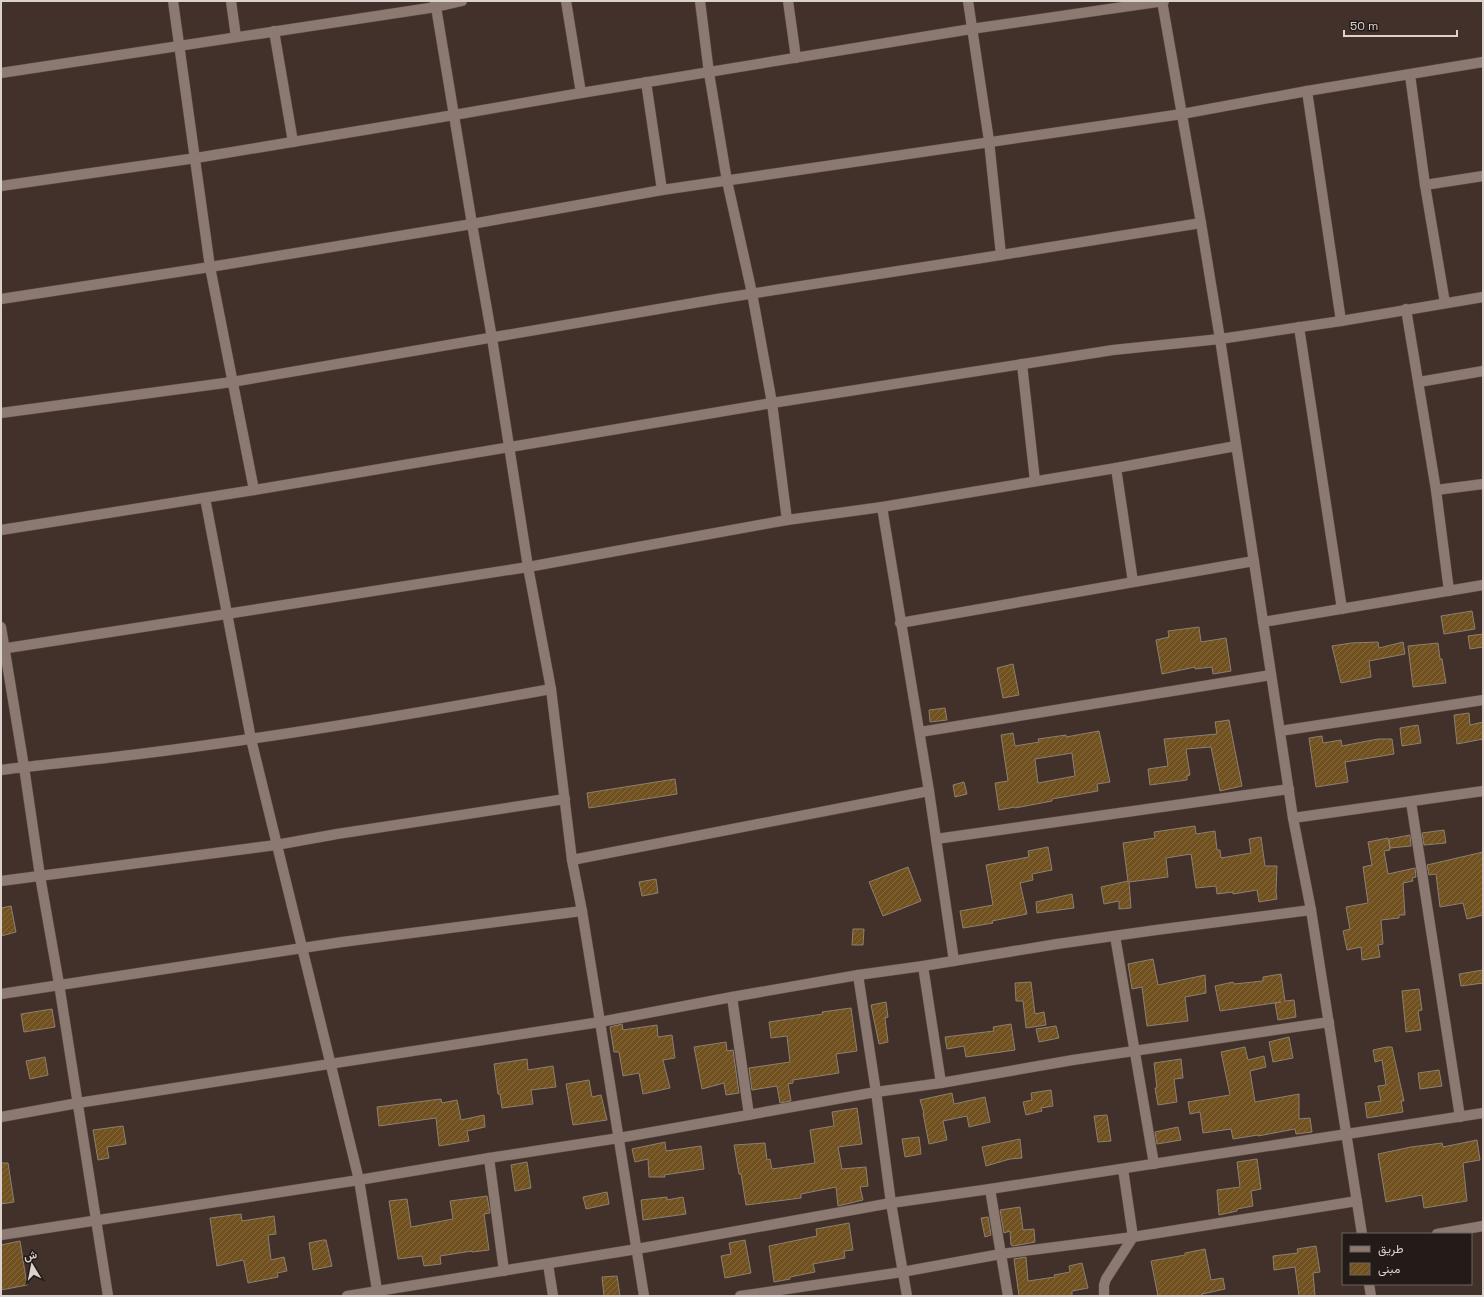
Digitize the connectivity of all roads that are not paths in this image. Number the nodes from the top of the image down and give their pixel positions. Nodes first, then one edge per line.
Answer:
1 (173, 1) edge
2 (230, 1) edge
3 (462, 1) edge
4 (566, 1) edge
5 (700, 1) edge
6 (788, 1) edge
7 (968, 1) edge
8 (1163, 1) edge
9 (436, 4) edge
10 (971, 29) junction
11 (274, 31) junction
12 (236, 37) junction
13 (180, 46) junction
14 (796, 58) junction
15 (1483, 62) edge
16 (1, 73) edge
17 (709, 73) junction
18 (1410, 75) junction
19 (646, 82) junction
20 (1307, 91) junction
21 (581, 93) junction
22 (1182, 114) junction
23 (454, 115) junction
24 (989, 141) junction
25 (293, 142) junction
26 (196, 158) junction
27 (1483, 176) edge
28 (727, 181) junction
29 (1426, 185) junction
30 (1, 186) edge
31 (662, 190) junction
32 (1201, 223) junction
33 (472, 224) junction
34 (1001, 255) junction
35 (210, 267) junction
36 (752, 293) junction
37 (1483, 297) edge
38 (1, 299) edge
39 (1445, 303) junction
40 (1406, 309) junction
41 (1341, 321) junction
42 (1299, 327) junction
43 (492, 338) junction
44 (1220, 339) junction
45 (1022, 364) junction
46 (1483, 372) edge
47 (232, 382) junction
48 (1419, 382) junction
49 (772, 403) junction
50 (1, 413) edge
51 (1236, 446) junction
52 (510, 447) junction
53 (1116, 468) junction
54 (1035, 481) junction
55 (1483, 484) edge
56 (254, 490) junction
57 (1436, 490) junction
58 (205, 498) junction
59 (882, 507) junction
60 (787, 520) junction
61 (1, 530) edge
62 (1254, 562) junction
63 (528, 567) junction
64 (1133, 582) junction
65 (1483, 585) edge
66 (1449, 591) junction
67 (1342, 609) junction
68 (228, 613) junction
69 (1264, 622) junction
70 (900, 623) junction
71 (1, 626) edge
72 (3, 648) edge
73 (1271, 675) junction
74 (551, 690) junction
75 (1483, 700) edge
76 (1280, 731) junction
77 (920, 732) junction
78 (251, 739) junction
79 (24, 767) junction
80 (1, 770) edge
81 (1289, 788) junction
82 (929, 791) junction
83 (1483, 791) edge
84 (565, 799) junction
85 (1411, 802) junction
86 (1293, 818) junction
87 (936, 839) junction
88 (276, 845) junction
89 (572, 860) junction
90 (40, 876) junction
91 (1, 881) edge
92 (1311, 910) junction
93 (582, 911) junction
94 (1115, 936) junction
95 (303, 949) junction
96 (954, 961) junction
97 (923, 966) junction
98 (858, 975) junction
99 (59, 984) junction
100 (1, 994) edge
101 (732, 997) junction
102 (600, 1022) junction
103 (1329, 1022) junction
104 (1134, 1052) junction
105 (331, 1065) junction
106 (941, 1084) junction
107 (876, 1092) junction
108 (78, 1103) junction
109 (1483, 1113) edge
110 (749, 1115) junction
111 (1, 1117) edge
112 (1460, 1117) junction
113 (1346, 1134) junction
114 (619, 1138) junction
115 (489, 1158) junction
116 (1154, 1164) junction
117 (1123, 1169) junction
118 (360, 1180) junction
119 (990, 1189) junction
120 (1357, 1201) junction
121 (891, 1203) junction
122 (96, 1220) junction
123 (1483, 1226) edge
124 (1362, 1233) edge
125 (1443, 1233) edge
126 (1, 1235) edge
127 (1133, 1237) junction
128 (637, 1249) junction
129 (1001, 1254) junction
130 (548, 1264) junction
131 (504, 1271) junction
132 (902, 1272) junction
133 (1369, 1285) edge
134 (378, 1294) edge
135 (108, 1296) edge
136 (347, 1296) edge
137 (553, 1296) edge
138 (644, 1296) edge
139 (740, 1296) edge
140 (907, 1296) edge
141 (1008, 1296) edge
142 (1104, 1296) edge
143 (1371, 1296) edge

1 - 13 street
2 - 12 street
3 - 9 street
4 - 21 street
5 - 17 street
6 - 14 street
7 - 10 street
8 - 10 street
8 - 22 street
9 - 11 street
9 - 23 street
10 - 14 street
10 - 24 street
11 - 12 street
11 - 25 street
12 - 13 street
13 - 16 street
13 - 26 street
14 - 17 street
15 - 18 street
17 - 19 street
17 - 28 street
18 - 20 street
18 - 29 street
19 - 21 street
19 - 31 street
20 - 22 street
20 - 41 street
21 - 23 street
22 - 24 street
22 - 32 street
23 - 25 street
23 - 33 street
24 - 28 street
24 - 34 street
25 - 26 street
26 - 30 street
26 - 35 street
27 - 29 street
28 - 31 street
28 - 36 street
29 - 39 street
31 - 33 street
32 - 34 street
32 - 44 street
33 - 35 street
33 - 43 street
34 - 36 street
35 - 38 street
35 - 47 street
36 - 43 street
36 - 49 street
37 - 39 street
39 - 40 street
40 - 41 street
40 - 48 street
41 - 42 street
42 - 44 street
42 - 67 street
43 - 47 street
43 - 52 street
44 - 45 street
44 - 51 street
45 - 49 street
45 - 54 street
46 - 48 street
47 - 50 street
47 - 56 street
48 - 57 street
49 - 52 street
49 - 60 street
51 - 53 street
51 - 62 street
52 - 56 street
52 - 63 street
53 - 54 street
53 - 64 street
54 - 59 street
55 - 57 street
56 - 58 street
57 - 66 street
58 - 61 street
58 - 68 street
59 - 60 street
59 - 70 street
60 - 63 street
62 - 64 street
62 - 69 street
63 - 68 street
63 - 74 street
64 - 70 street
65 - 66 street
66 - 67 street
67 - 69 street
68 - 72 street
68 - 78 street
69 - 73 street
70 - 77 street
71 - 72 street
72 - 79 street
73 - 76 street
73 - 77 street
74 - 78 street
74 - 84 street
75 - 76 street
76 - 81 street
77 - 82 street
78 - 79 street
78 - 88 street
79 - 80 street
79 - 90 street
81 - 86 street
81 - 87 street
82 - 87 street
82 - 89 street
83 - 85 street
84 - 88 street
84 - 89 street
85 - 86 street
85 - 112 street
86 - 92 street
87 - 96 street
88 - 90 street
88 - 95 street
89 - 93 street
90 - 91 street
90 - 99 street
92 - 94 street
92 - 103 street
93 - 95 street
93 - 102 street
94 - 96 street
94 - 104 street
95 - 99 street
95 - 105 street
96 - 97 street
97 - 98 street
97 - 106 street
98 - 101 street
98 - 107 street
99 - 100 street
99 - 108 street
101 - 102 street
101 - 110 street
102 - 105 street
102 - 114 street
103 - 104 street
103 - 113 street
104 - 106 street
104 - 116 street
105 - 108 street
105 - 118 street
106 - 107 street
107 - 110 street
107 - 121 street
108 - 111 street
108 - 122 street
109 - 112 street
110 - 114 street
112 - 113 street
113 - 116 street
113 - 120 street
114 - 115 street
114 - 128 street
115 - 118 street
115 - 131 street
116 - 117 street
117 - 119 street
117 - 127 street
118 - 122 street
118 - 134 street
119 - 121 street
119 - 129 street
120 - 124 street
120 - 127 street
121 - 128 street
121 - 132 street
122 - 126 street
122 - 135 street
123 - 125 street
127 - 129 street
127 - 142 street
128 - 130 street
128 - 138 street
129 - 132 street
129 - 141 street
130 - 131 street
130 - 137 street
131 - 134 street
132 - 139 street
132 - 140 street
133 - 143 street
134 - 136 street

